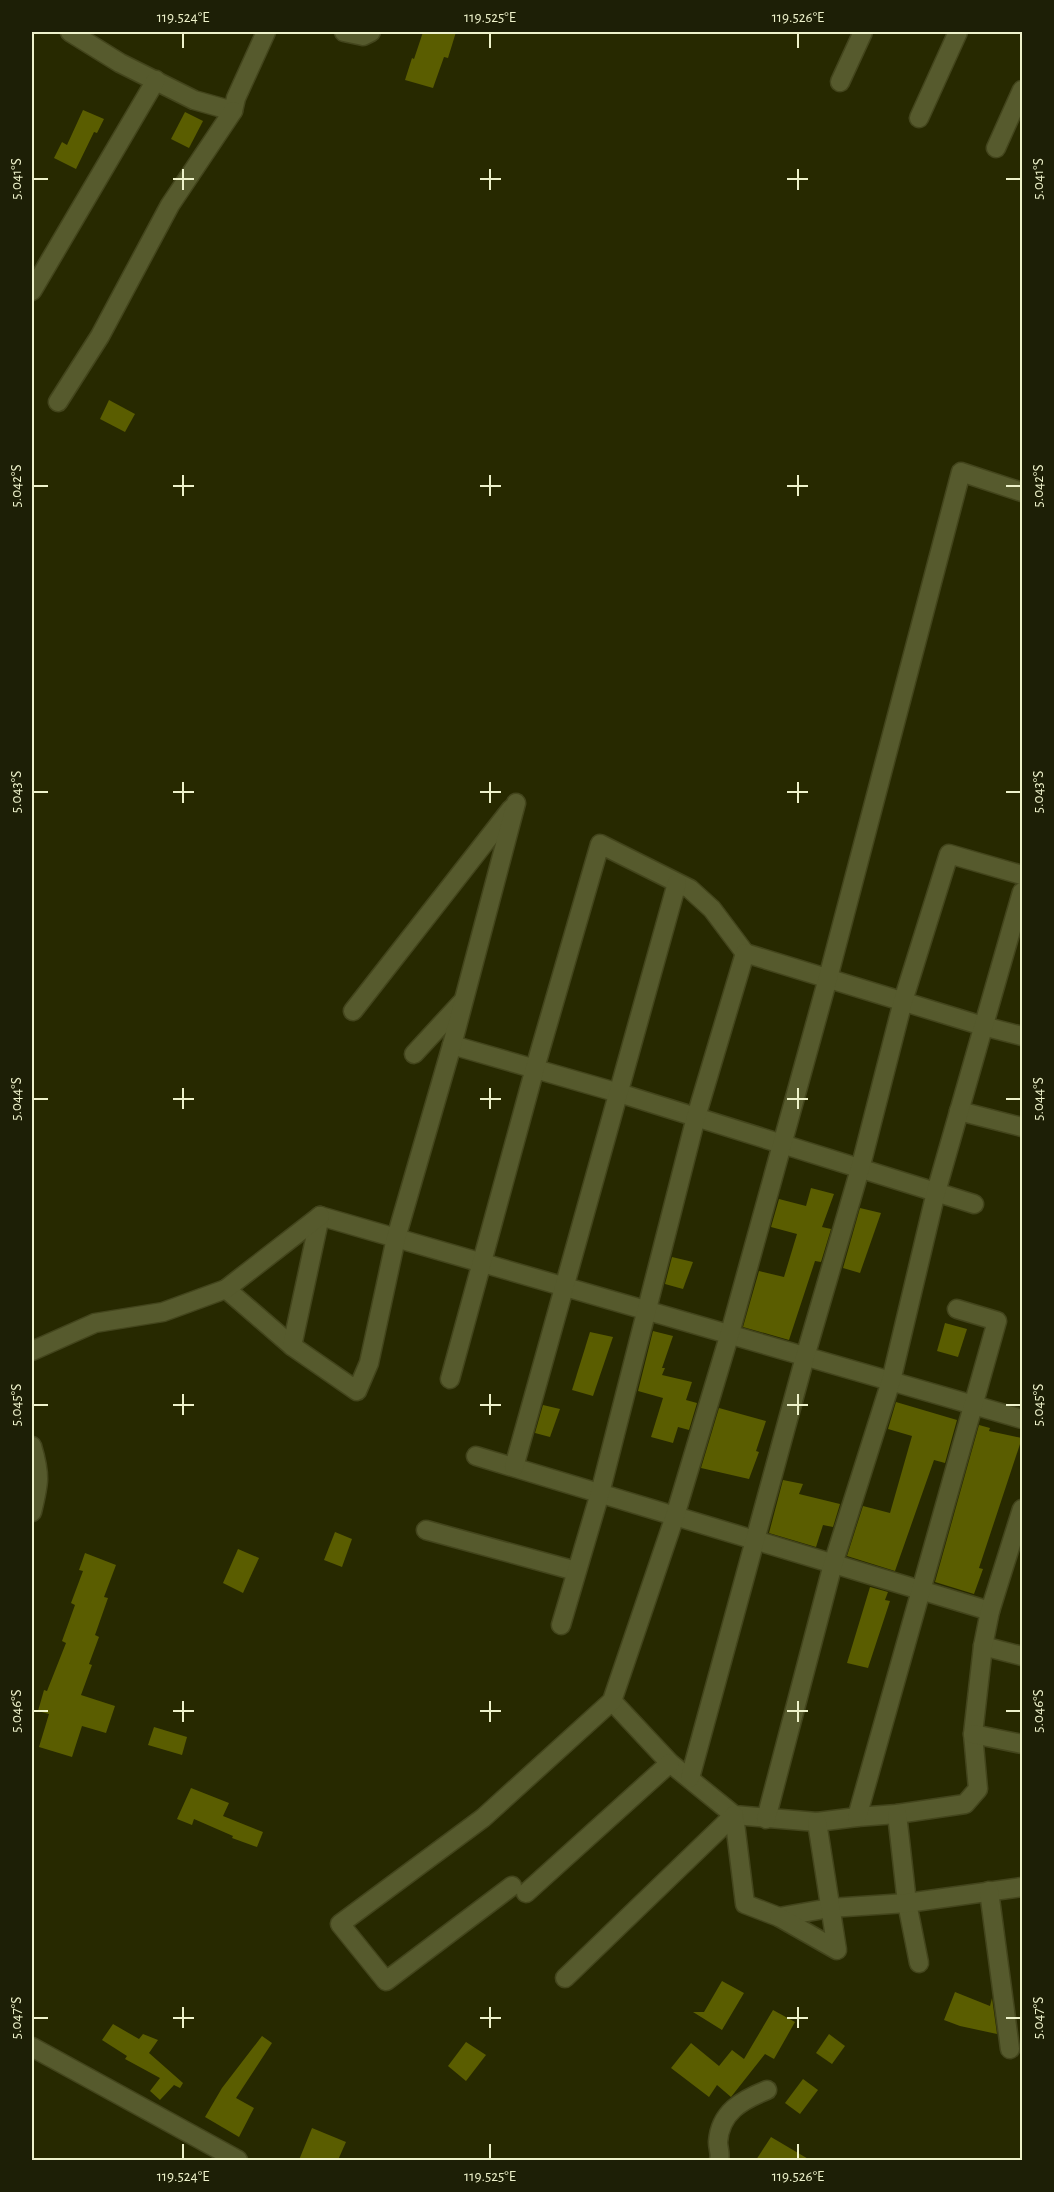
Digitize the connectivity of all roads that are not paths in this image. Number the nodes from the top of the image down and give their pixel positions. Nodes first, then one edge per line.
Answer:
1 (70, 32) edge
2 (266, 32) edge
3 (344, 32) edge
4 (371, 32) edge
5 (863, 32) edge
6 (958, 32) edge
7 (156, 80) junction
8 (840, 82) dead end
9 (1023, 90) edge
10 (233, 111) junction
11 (919, 118) dead end
12 (996, 148) dead end
13 (32, 291) edge
14 (58, 402) dead end
15 (1023, 492) edge
16 (1023, 875) edge
17 (677, 883) junction
18 (1023, 892) edge
19 (745, 953) junction
20 (828, 978) junction
21 (464, 1000) junction
22 (903, 1001) junction
23 (353, 1011) dead end
24 (983, 1026) junction
25 (1023, 1036) edge
26 (452, 1045) junction
27 (414, 1054) dead end
28 (535, 1068) junction
29 (620, 1093) junction
30 (959, 1111) junction
31 (696, 1117) junction
32 (1023, 1128) edge
33 (781, 1144) junction
34 (860, 1169) junction
35 (936, 1192) junction
36 (974, 1204) dead end
37 (320, 1216) junction
38 (396, 1238) junction
39 (483, 1263) junction
40 (564, 1287) junction
41 (226, 1289) junction
42 (957, 1309) dead end
43 (646, 1311) junction
44 (730, 1333) junction
45 (292, 1346) junction
46 (32, 1352) edge
47 (805, 1357) junction
48 (450, 1379) dead end
49 (891, 1381) junction
50 (973, 1405) junction
51 (1023, 1419) edge
52 (32, 1446) edge
53 (476, 1456) dead end
54 (514, 1467) junction
55 (600, 1493) junction
56 (1023, 1509) edge
57 (32, 1512) edge
58 (675, 1516) junction
59 (426, 1530) dead end
60 (756, 1540) junction
61 (833, 1564) junction
62 (576, 1571) junction
63 (922, 1590) junction
64 (990, 1611) junction
65 (561, 1625) dead end
66 (983, 1646) junction
67 (1023, 1656) edge
68 (612, 1701) junction
69 (973, 1734) junction
70 (1023, 1744) edge
71 (670, 1763) junction
72 (690, 1778) junction
73 (897, 1814) junction
74 (734, 1815) junction
75 (857, 1816) junction
76 (766, 1819) junction
77 (817, 1822) junction
78 (1023, 1887) edge
79 (989, 1891) junction
80 (907, 1903) junction
81 (830, 1908) junction
82 (779, 1917) junction
83 (919, 1963) dead end
84 (565, 1978) dead end
85 (32, 2047) edge
86 (1010, 2049) dead end
87 (767, 2090) dead end
88 (238, 2160) edge
89 (719, 2160) edge

1 - 7 street
2 - 10 street
3 - 4 street
5 - 8 street
6 - 11 street
7 - 10 street
7 - 13 street
9 - 12 street
10 - 14 street
15 - 20 street
16 - 22 street
17 - 19 street
17 - 28 street
17 - 29 street
18 - 24 street
19 - 20 street
19 - 31 street
20 - 22 street
20 - 33 street
21 - 23 street
21 - 26 street
21 - 27 street
22 - 24 street
22 - 34 street
24 - 25 street
24 - 30 street
26 - 28 street
26 - 38 street
28 - 29 street
28 - 39 street
29 - 31 street
29 - 40 street
30 - 32 street
30 - 35 street
31 - 33 street
31 - 43 street
33 - 34 street
33 - 44 street
34 - 35 street
34 - 47 street
35 - 36 street
35 - 49 street
37 - 38 street
37 - 41 street
37 - 45 street
38 - 39 street
38 - 45 street
39 - 40 street
39 - 48 street
40 - 43 street
40 - 54 street
41 - 45 street
41 - 46 street
42 - 50 street
43 - 44 street
43 - 55 street
44 - 47 street
44 - 58 street
47 - 49 street
47 - 60 street
49 - 50 street
49 - 61 street
50 - 51 street
50 - 63 street
52 - 57 street
53 - 54 street
54 - 55 street
55 - 58 street
55 - 62 street
56 - 64 street
58 - 60 street
58 - 68 street
59 - 62 street
60 - 61 street
60 - 72 street
61 - 63 street
61 - 76 street
62 - 65 street
63 - 64 street
63 - 75 street
64 - 66 street
66 - 67 street
66 - 69 street
68 - 71 street
68 - 71 street
69 - 70 street
69 - 73 street
71 - 72 street
72 - 74 street
73 - 75 street
73 - 80 street
74 - 76 street
74 - 82 street
74 - 84 street
75 - 77 street
76 - 77 street
77 - 81 street
78 - 79 street
79 - 80 street
79 - 86 street
80 - 81 street
80 - 83 street
81 - 82 street
81 - 82 street
85 - 88 street
87 - 89 street

